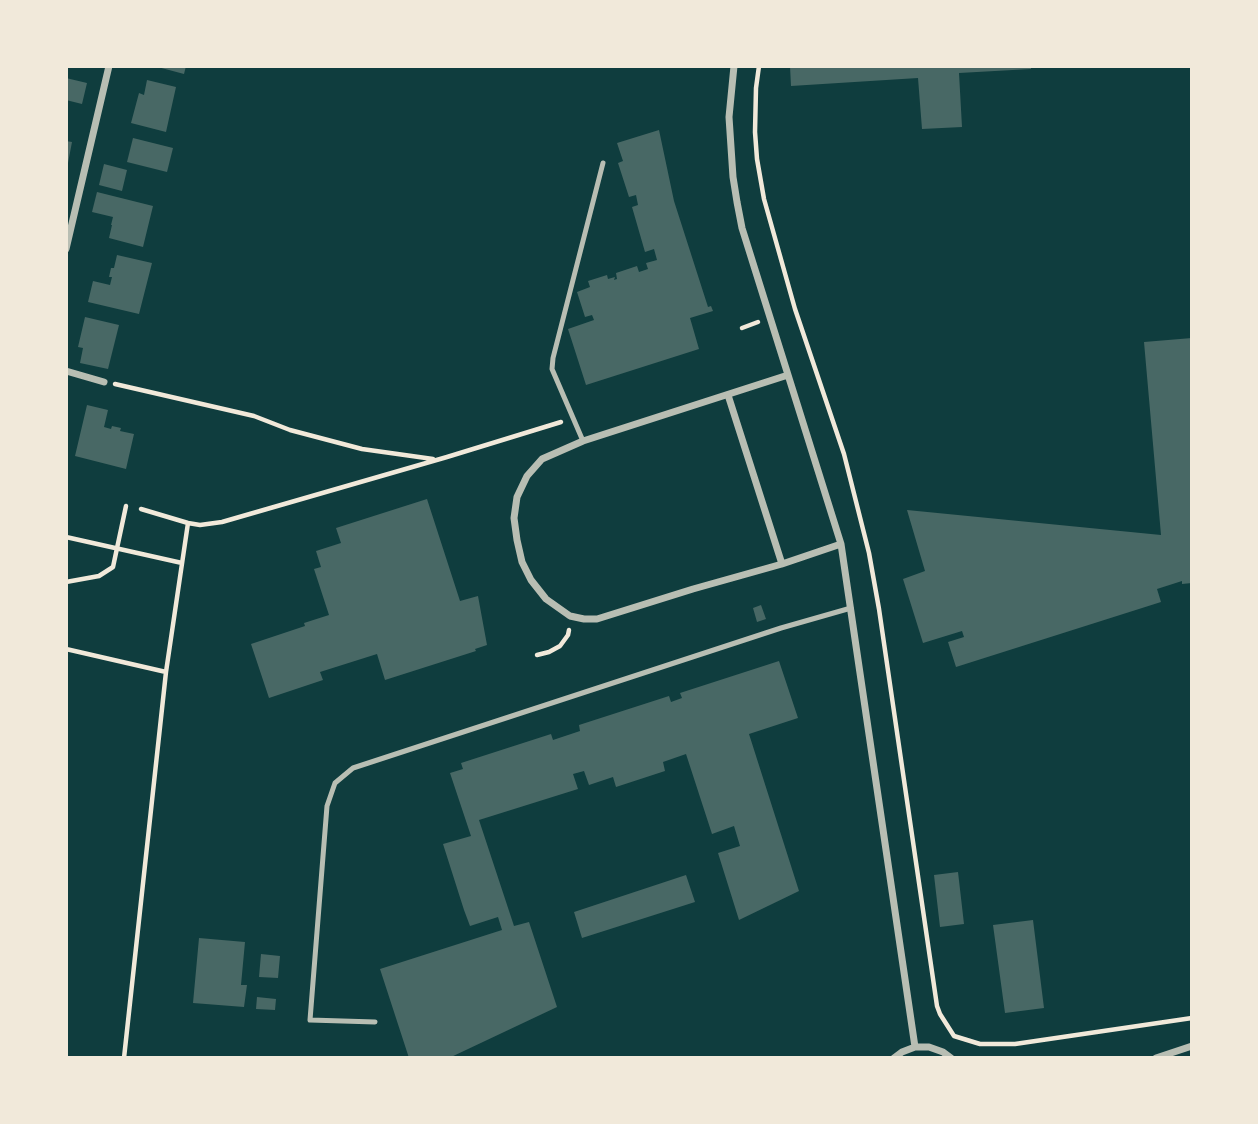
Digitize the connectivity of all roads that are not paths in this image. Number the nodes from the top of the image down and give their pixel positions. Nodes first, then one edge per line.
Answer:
1 (109, 66) edge
2 (734, 66) edge
3 (603, 163) dead end
4 (66, 249) edge
5 (66, 371) edge
6 (788, 375) junction
7 (104, 382) road end
8 (727, 395) junction
9 (583, 441) junction
10 (841, 544) junction
11 (782, 564) junction
12 (851, 608) junction
13 (376, 1021) dead end
14 (1192, 1046) edge
15 (915, 1047) junction
16 (894, 1058) edge
17 (951, 1058) edge
18 (1156, 1058) edge

1 - 4 street
2 - 6 street
3 - 9 lane
5 - 7 street
6 - 8 street
6 - 10 street
8 - 9 street
8 - 11 street
9 - 11 street
10 - 11 street
10 - 12 street
12 - 13 lane
12 - 15 street
14 - 18 street
15 - 16 street
15 - 17 street

